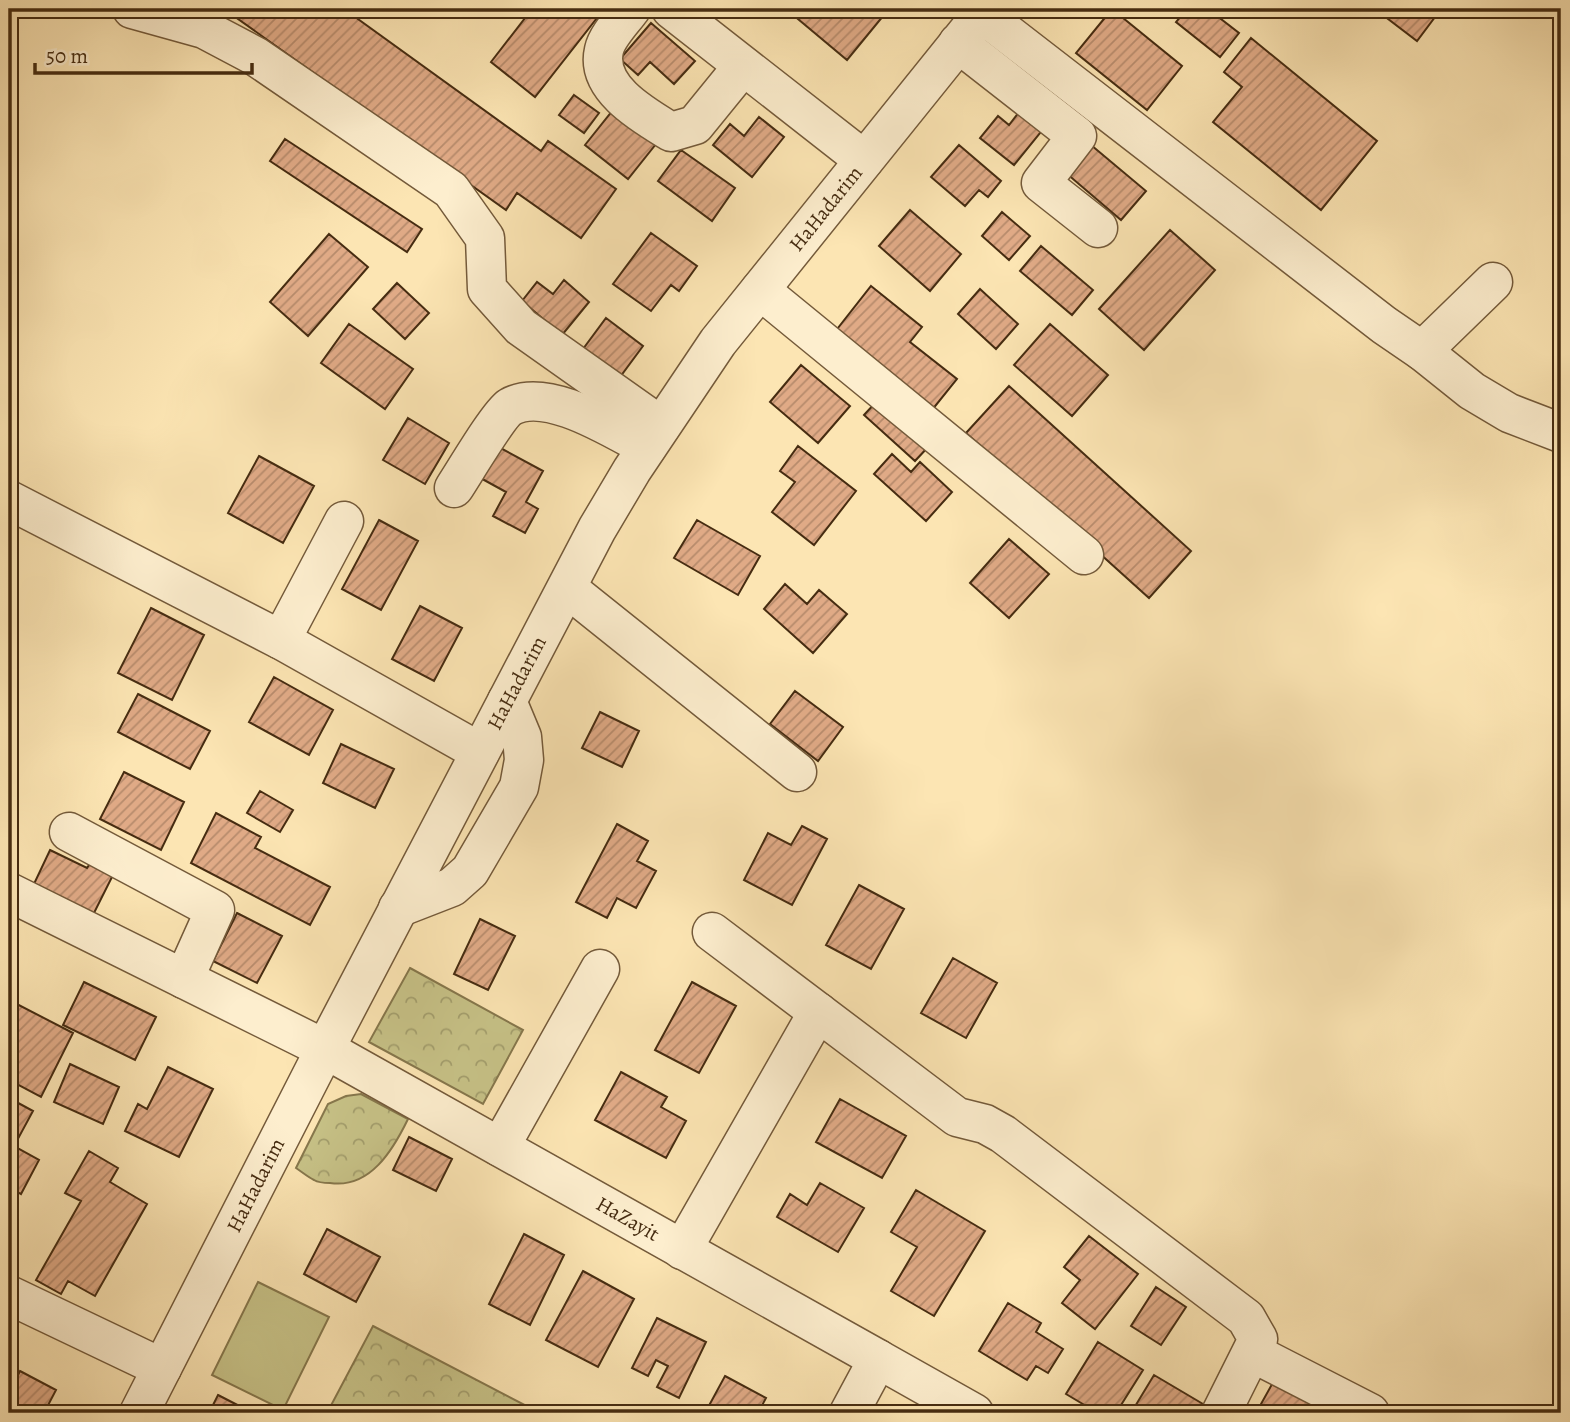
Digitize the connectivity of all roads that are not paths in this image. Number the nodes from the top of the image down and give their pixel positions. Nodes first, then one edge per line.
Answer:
1 (132, 9) edge
2 (631, 9) edge
3 (671, 9) edge
4 (984, 11) edge
5 (958, 43) junction
6 (743, 65) junction
7 (864, 160) junction
8 (1098, 228) dead end
9 (1493, 282) dead end
10 (760, 290) junction
11 (1422, 351) junction
12 (1561, 433) edge
13 (654, 437) junction
14 (454, 488) dead end
15 (9, 500) edge
16 (344, 521) dead end
17 (1084, 555) dead end
18 (566, 588) junction
19 (281, 640) junction
20 (507, 701) junction
21 (480, 752) junction
22 (797, 772) dead end
23 (69, 832) dead end
24 (9, 892) edge
25 (398, 908) junction
26 (712, 932) dead end
27 (600, 969) dead end
28 (184, 979) junction
29 (818, 1012) junction
30 (325, 1049) junction
31 (500, 1147) junction
32 (682, 1250) junction
33 (9, 1295) edge
34 (1253, 1353) junction
35 (878, 1359) junction
36 (162, 1368) junction
37 (139, 1413) edge
38 (849, 1413) edge
39 (974, 1413) edge
40 (1221, 1413) edge
41 (1370, 1413) edge

1 - 13 street
2 - 6 street
3 - 6 street
4 - 5 street, HaHadarim
4 - 11 street
5 - 7 street, HaHadarim
5 - 8 street
6 - 7 street
7 - 10 street, HaHadarim
9 - 11 street
10 - 13 street, HaHadarim
10 - 17 street
11 - 12 street
13 - 14 street
13 - 18 street, HaHadarim
15 - 19 street
16 - 19 street
18 - 20 street, HaHadarim
18 - 22 street
19 - 21 street
20 - 21 street, HaHadarim
20 - 25 street
21 - 25 street, HaHadarim
23 - 28 street
24 - 28 street, HaZayit
25 - 30 street, HaHadarim
26 - 29 street
27 - 31 street
28 - 30 street, HaZayit
29 - 32 street
29 - 34 street
30 - 31 street, HaZayit
30 - 36 street, HaHadarim
31 - 32 street, HaZayit
32 - 35 street, HaZayit
33 - 36 street
34 - 40 street
34 - 41 street
35 - 38 street
35 - 39 street, HaZayit
36 - 37 street, HaHadarim

